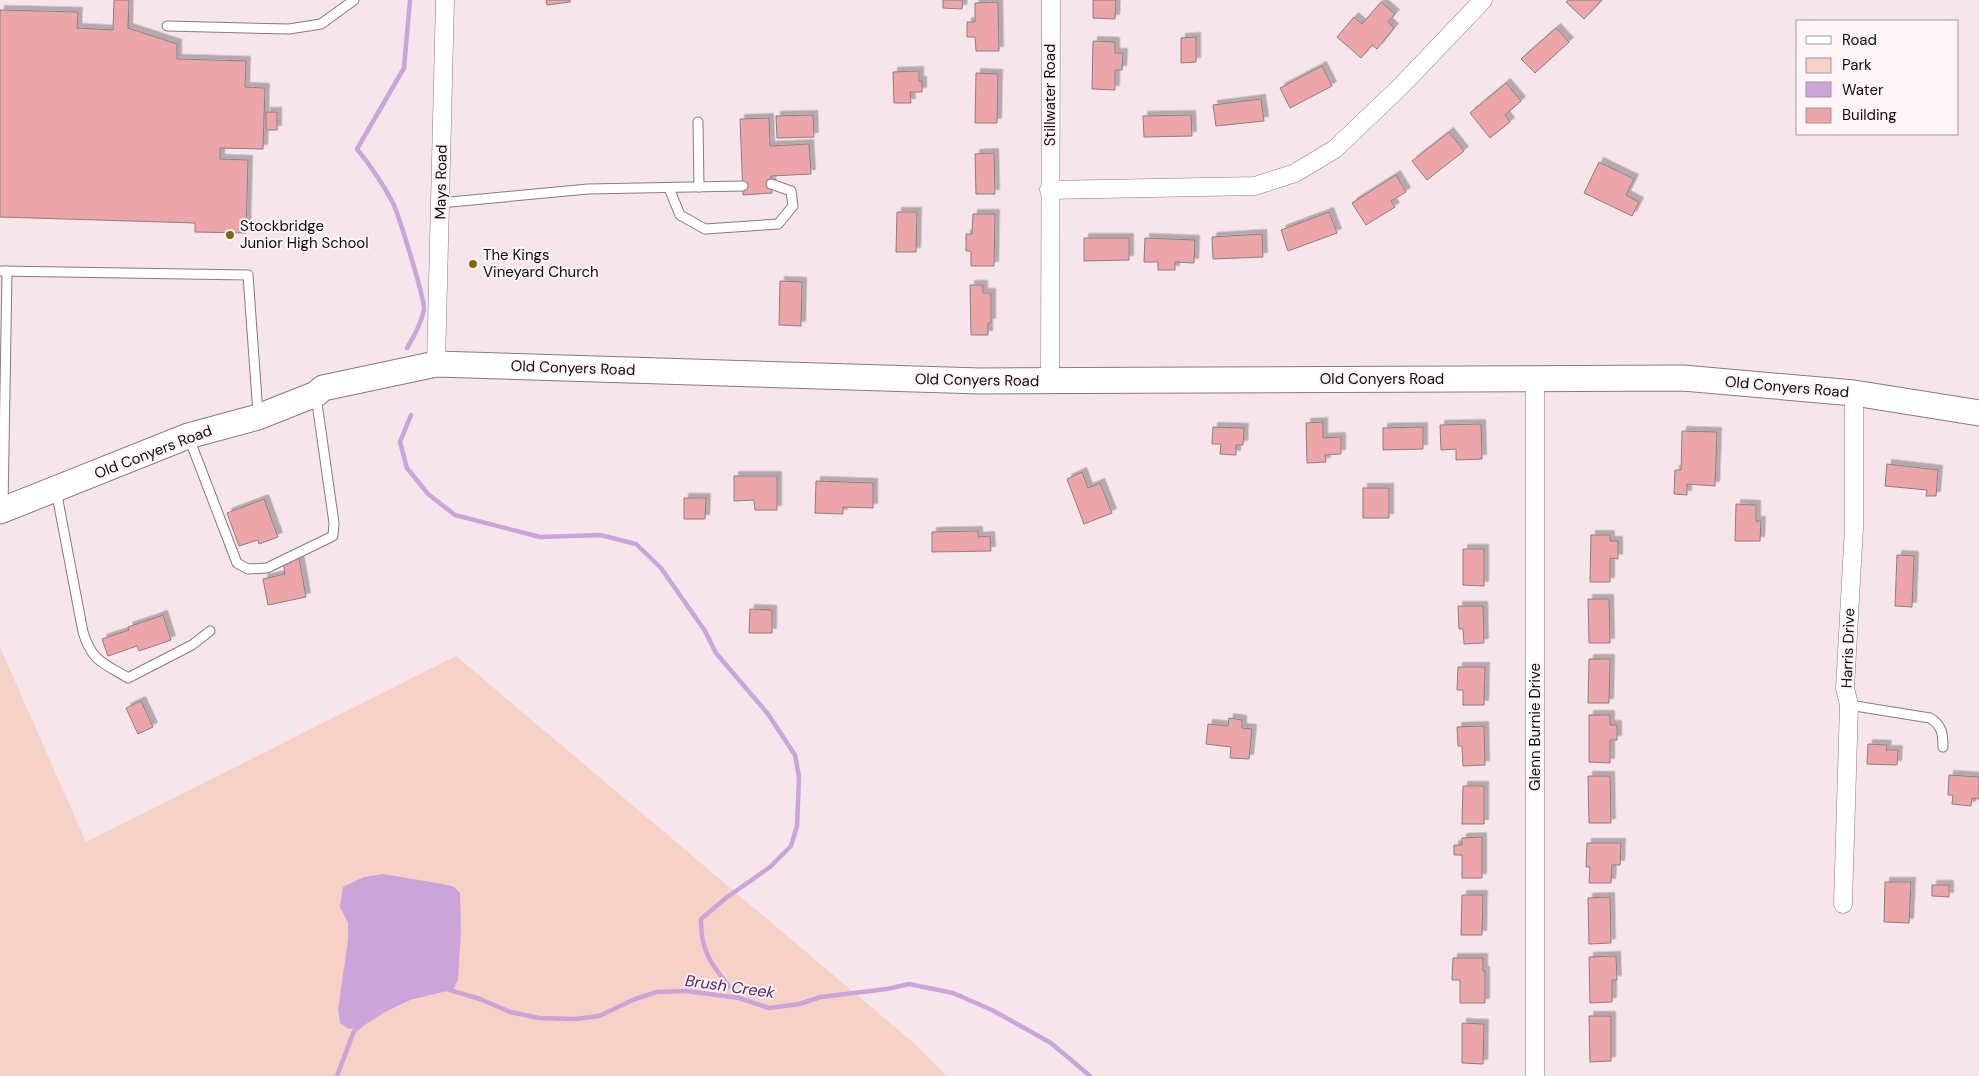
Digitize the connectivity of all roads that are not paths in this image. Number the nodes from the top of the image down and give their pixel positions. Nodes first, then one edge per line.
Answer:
1 (354, 0) edge
2 (445, 0) edge
3 (1051, 0) edge
4 (1483, 0) edge
5 (167, 26) dead end
6 (698, 122) dead end
7 (771, 184) dead end
8 (743, 186) dead end
9 (699, 187) junction
10 (669, 188) junction
11 (1049, 190) junction
12 (440, 203) junction
13 (4, 271) edge
14 (436, 364) junction
15 (1535, 379) junction
16 (1050, 380) junction
17 (1854, 393) junction
18 (316, 394) junction
19 (1979, 414) edge
20 (258, 417) junction
21 (188, 436) junction
22 (56, 489) junction
23 (2, 510) edge
24 (210, 631) dead end
25 (1849, 706) junction
26 (1942, 747) dead end
27 (1843, 904) dead end
28 (1535, 1076) edge

1 - 5 lane
2 - 12 street, Mays Road
3 - 11 street, Stillwater Road
4 - 11 street
6 - 9 lane
7 - 10 lane
8 - 9 lane
9 - 10 lane
10 - 12 lane
11 - 16 street, Stillwater Road
12 - 14 street, Mays Road
13 - 20 lane
13 - 23 lane
14 - 16 street, Old Conyers Road
14 - 18 street, Old Conyers Road
15 - 16 street, Old Conyers Road
15 - 17 street, Old Conyers Road
15 - 28 street, Glenn Burnie Drive
17 - 19 street, Old Conyers Road
17 - 25 street, Harris Drive
18 - 20 street, Old Conyers Road
18 - 21 lane
20 - 21 street, Old Conyers Road
21 - 22 street, Old Conyers Road
22 - 23 street, Old Conyers Road
22 - 24 lane
25 - 26 lane
25 - 27 street, Harris Drive

